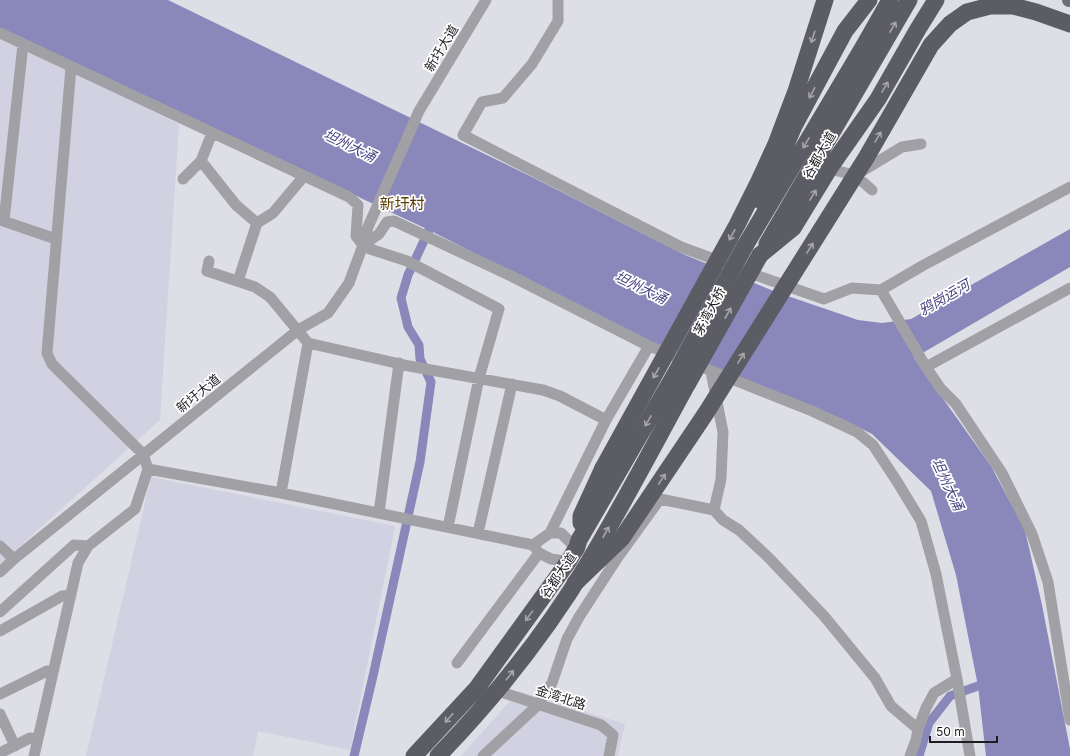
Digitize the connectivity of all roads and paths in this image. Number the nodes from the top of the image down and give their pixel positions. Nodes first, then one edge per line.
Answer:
1 (486, 0) edge
2 (558, 0) edge
3 (825, 0) edge
4 (890, 0) edge
5 (909, 0) edge
6 (929, 0) edge
7 (936, 0) edge
8 (865, 3) edge
9 (1070, 24) edge
10 (918, 29) junction
11 (0, 33) edge
12 (23, 44) junction
13 (71, 67) junction
14 (212, 133) junction
15 (921, 144) dead end
16 (201, 161) junction
17 (829, 169) junction
18 (855, 175) junction
19 (304, 176) junction
20 (183, 179) dead end
21 (1070, 187) edge
22 (872, 190) dead end
23 (2, 221) edge
24 (257, 223) junction
25 (56, 239) junction
26 (363, 245) junction
27 (745, 246) junction
28 (760, 255) junction
29 (209, 261) dead end
30 (238, 281) junction
31 (1070, 288) edge
32 (881, 290) junction
33 (298, 330) junction
34 (308, 343) junction
35 (649, 346) junction
36 (399, 364) junction
37 (924, 364) junction
38 (711, 372) junction
39 (479, 378) junction
40 (681, 379) junction
41 (512, 384) junction
42 (606, 420) junction
43 (143, 454) junction
44 (148, 468) junction
45 (281, 493) junction
46 (714, 510) junction
47 (379, 513) junction
48 (448, 527) junction
49 (478, 533) junction
50 (550, 533) junction
51 (578, 544) junction
52 (0, 546) edge
53 (88, 546) junction
54 (536, 549) junction
55 (14, 559) junction
56 (568, 562) junction
57 (588, 564) junction
58 (0, 572) edge
59 (575, 583) junction
60 (71, 595) junction
61 (0, 612) edge
62 (0, 631) edge
63 (456, 663) dead end
64 (53, 672) junction
65 (957, 679) junction
66 (498, 691) junction
67 (0, 694) edge
68 (539, 704) junction
69 (0, 714) edge
70 (1070, 719) edge
71 (918, 729) junction
72 (38, 739) junction
73 (15, 746) junction
74 (0, 753) edge
75 (34, 756) edge
76 (414, 756) edge
77 (438, 756) edge
78 (483, 756) edge
79 (609, 756) edge
80 (910, 756) edge
81 (970, 756) edge

1 - 26 street, 新圩大道
2 - 32 street
3 -> 51 highway, bridge
4 -> 27 highway, 谷都大道
28 -> 5 highway, 谷都大道
6 - 10 highway
7 - 10 highway
8 -> 27 highway
59 -> 9 highway, bridge
17 -> 10 highway
11 - 12 street
12 - 13 street
12 - 23 street
13 - 14 street
13 - 25 street
14 - 16 street
14 - 19 street
15 - 18 street
16 - 20 street
16 - 24 street
17 - 18 street
28 -> 17 highway
18 - 22 street
19 - 24 street
19 - 26 street
21 - 32 street
23 - 25 street
24 - 30 street
25 - 43 street
26 - 33 street, 新圩大道
26 - 35 street
26 - 39 street
27 - 40 highway, 茅湾大桥, bridge
40 -> 28 highway, 茅湾大桥, bridge
29 - 30 street
30 - 33 street
31 - 37 street
32 - 37 street
33 - 34 street
33 - 43 street, 新圩大道
34 - 36 street
34 - 45 street
35 - 38 street
35 - 42 street
36 - 39 street
36 - 47 street
37 - 70 street
38 - 46 street
38 - 65 street
39 - 41 street
39 - 48 street
40 -> 51 highway, 谷都大道
57 -> 40 highway, 谷都大道
41 - 42 street
41 - 49 street
42 - 50 street
43 - 44 street
43 - 55 street, 新圩大道
44 - 45 street
44 - 53 street
45 - 47 street
46 - 68 street
46 - 71 street
47 - 48 street
48 - 49 street
49 - 54 street
50 - 51 street
50 - 54 street
51 - 56 highway, 谷都大道
51 - 57 street
52 - 55 street
53 - 60 street
53 - 61 street
54 - 56 street
54 - 63 street
55 - 58 street, 新圩大道
56 - 57 street
56 -> 76 highway, 谷都大道
57 - 59 highway, 谷都大道
66 -> 59 highway, 谷都大道
60 - 62 street
60 - 64 street
64 - 67 street
64 - 72 street
65 - 71 street
65 - 81 street
66 - 68 street, 金湾北路
66 - 77 highway, 谷都大道
68 - 78 street
68 - 79 street, 金湾北路
69 - 73 street
71 - 80 street
72 - 73 street
72 - 75 street
73 - 74 street

